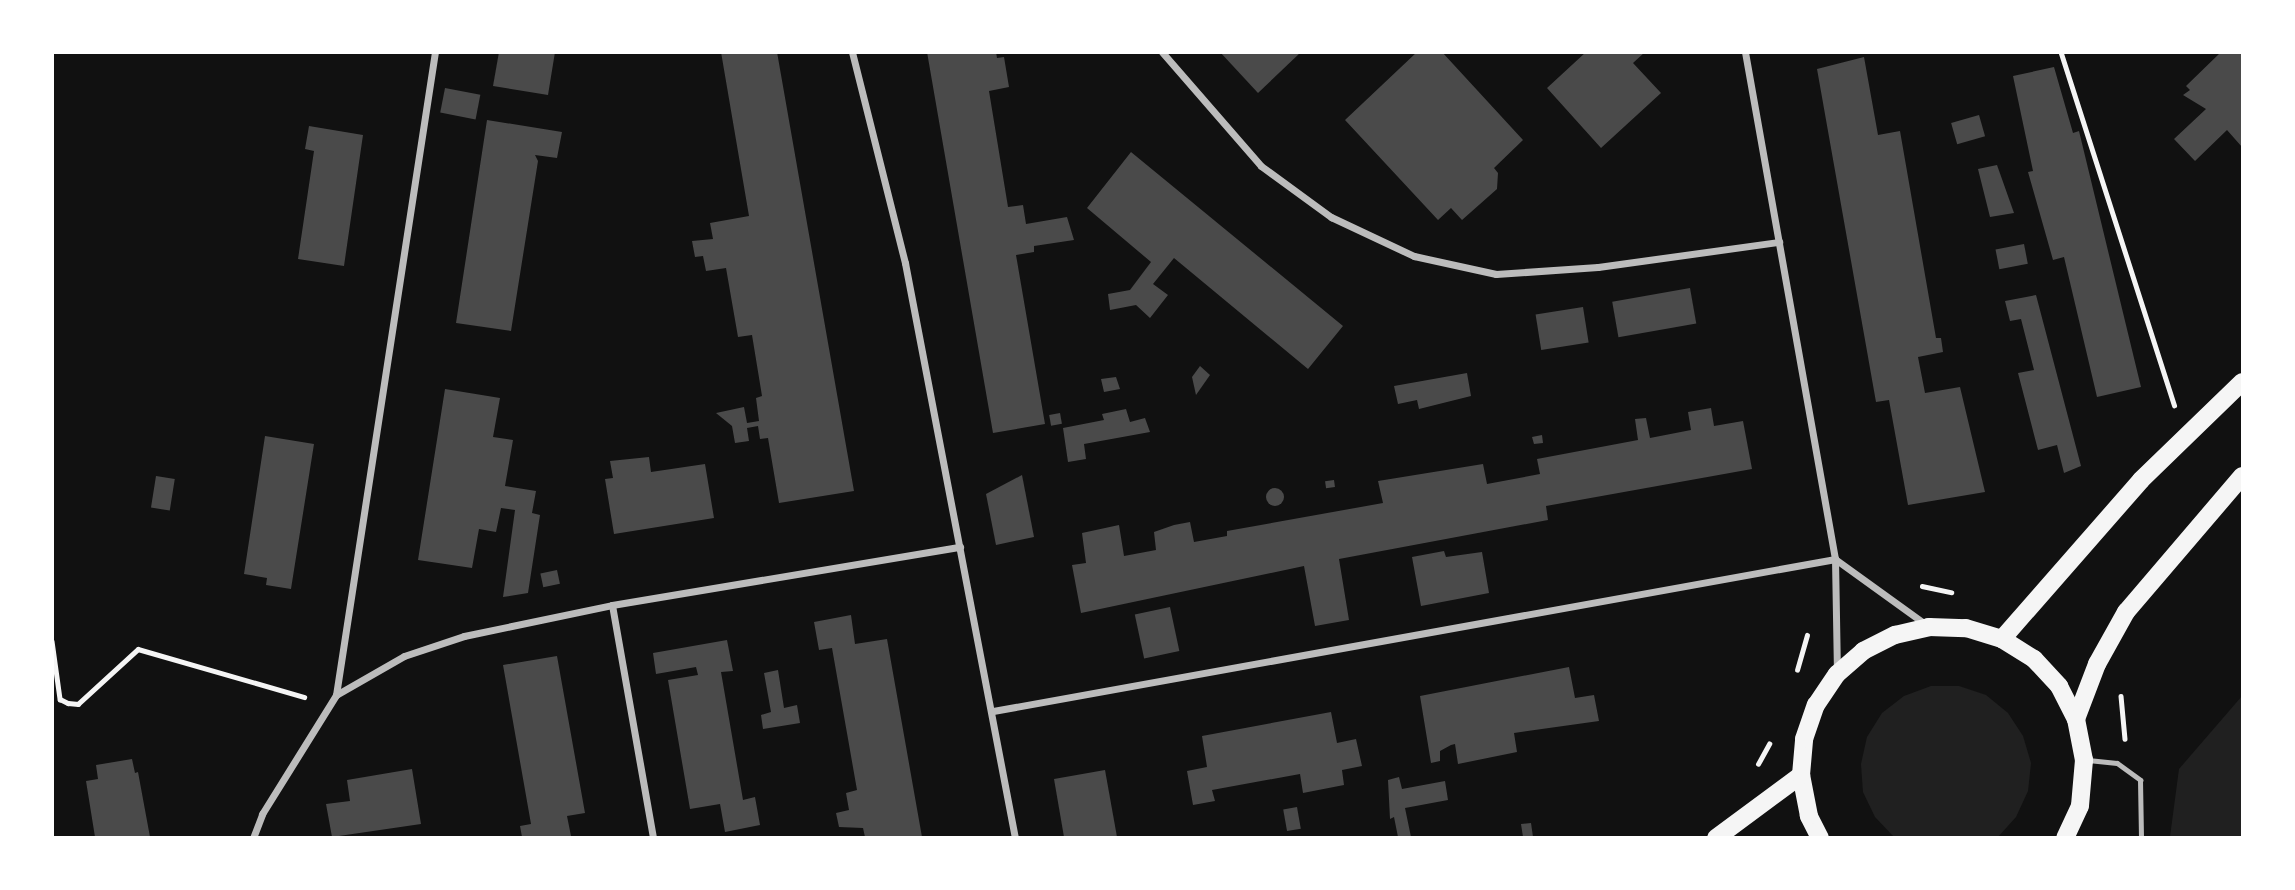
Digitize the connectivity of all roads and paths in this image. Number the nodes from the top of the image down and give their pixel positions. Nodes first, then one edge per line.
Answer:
1 (435, 52) edge
2 (852, 52) edge
3 (1162, 52) edge
4 (1745, 52) edge
5 (2061, 52) edge
6 (1779, 242) junction
7 (2242, 382) edge
8 (2187, 436) junction
9 (2242, 476) edge
10 (960, 547) junction
11 (1835, 559) junction
12 (612, 605) junction
13 (1929, 627) junction
14 (2002, 639) junction
15 (52, 641) edge
16 (1836, 674) junction
17 (336, 695) junction
18 (329, 705) junction
19 (993, 711) junction
20 (2076, 719) junction
21 (2084, 760) junction
22 (1801, 775) junction
23 (253, 838) edge
24 (653, 838) edge
25 (1015, 838) edge
26 (1716, 838) edge
27 (1820, 838) edge
28 (2066, 838) edge
29 (2141, 838) edge

1 - 17 street
2 - 10 street
3 - 6 street
4 - 6 street
5 - 8 path
6 - 11 street
7 - 8 main road
8 - 14 main road
9 - 20 main road
10 - 12 street
10 - 19 street
11 - 13 street
11 - 16 street
11 - 19 street
12 - 17 street
12 - 24 street
13 - 14 main road
13 - 16 main road
14 - 20 main road
15 - 18 path
16 - 22 main road
17 - 18 street
18 - 23 street
19 - 25 street
20 - 21 main road
21 - 28 main road
21 - 29 lane
22 - 26 main road
22 - 27 main road

